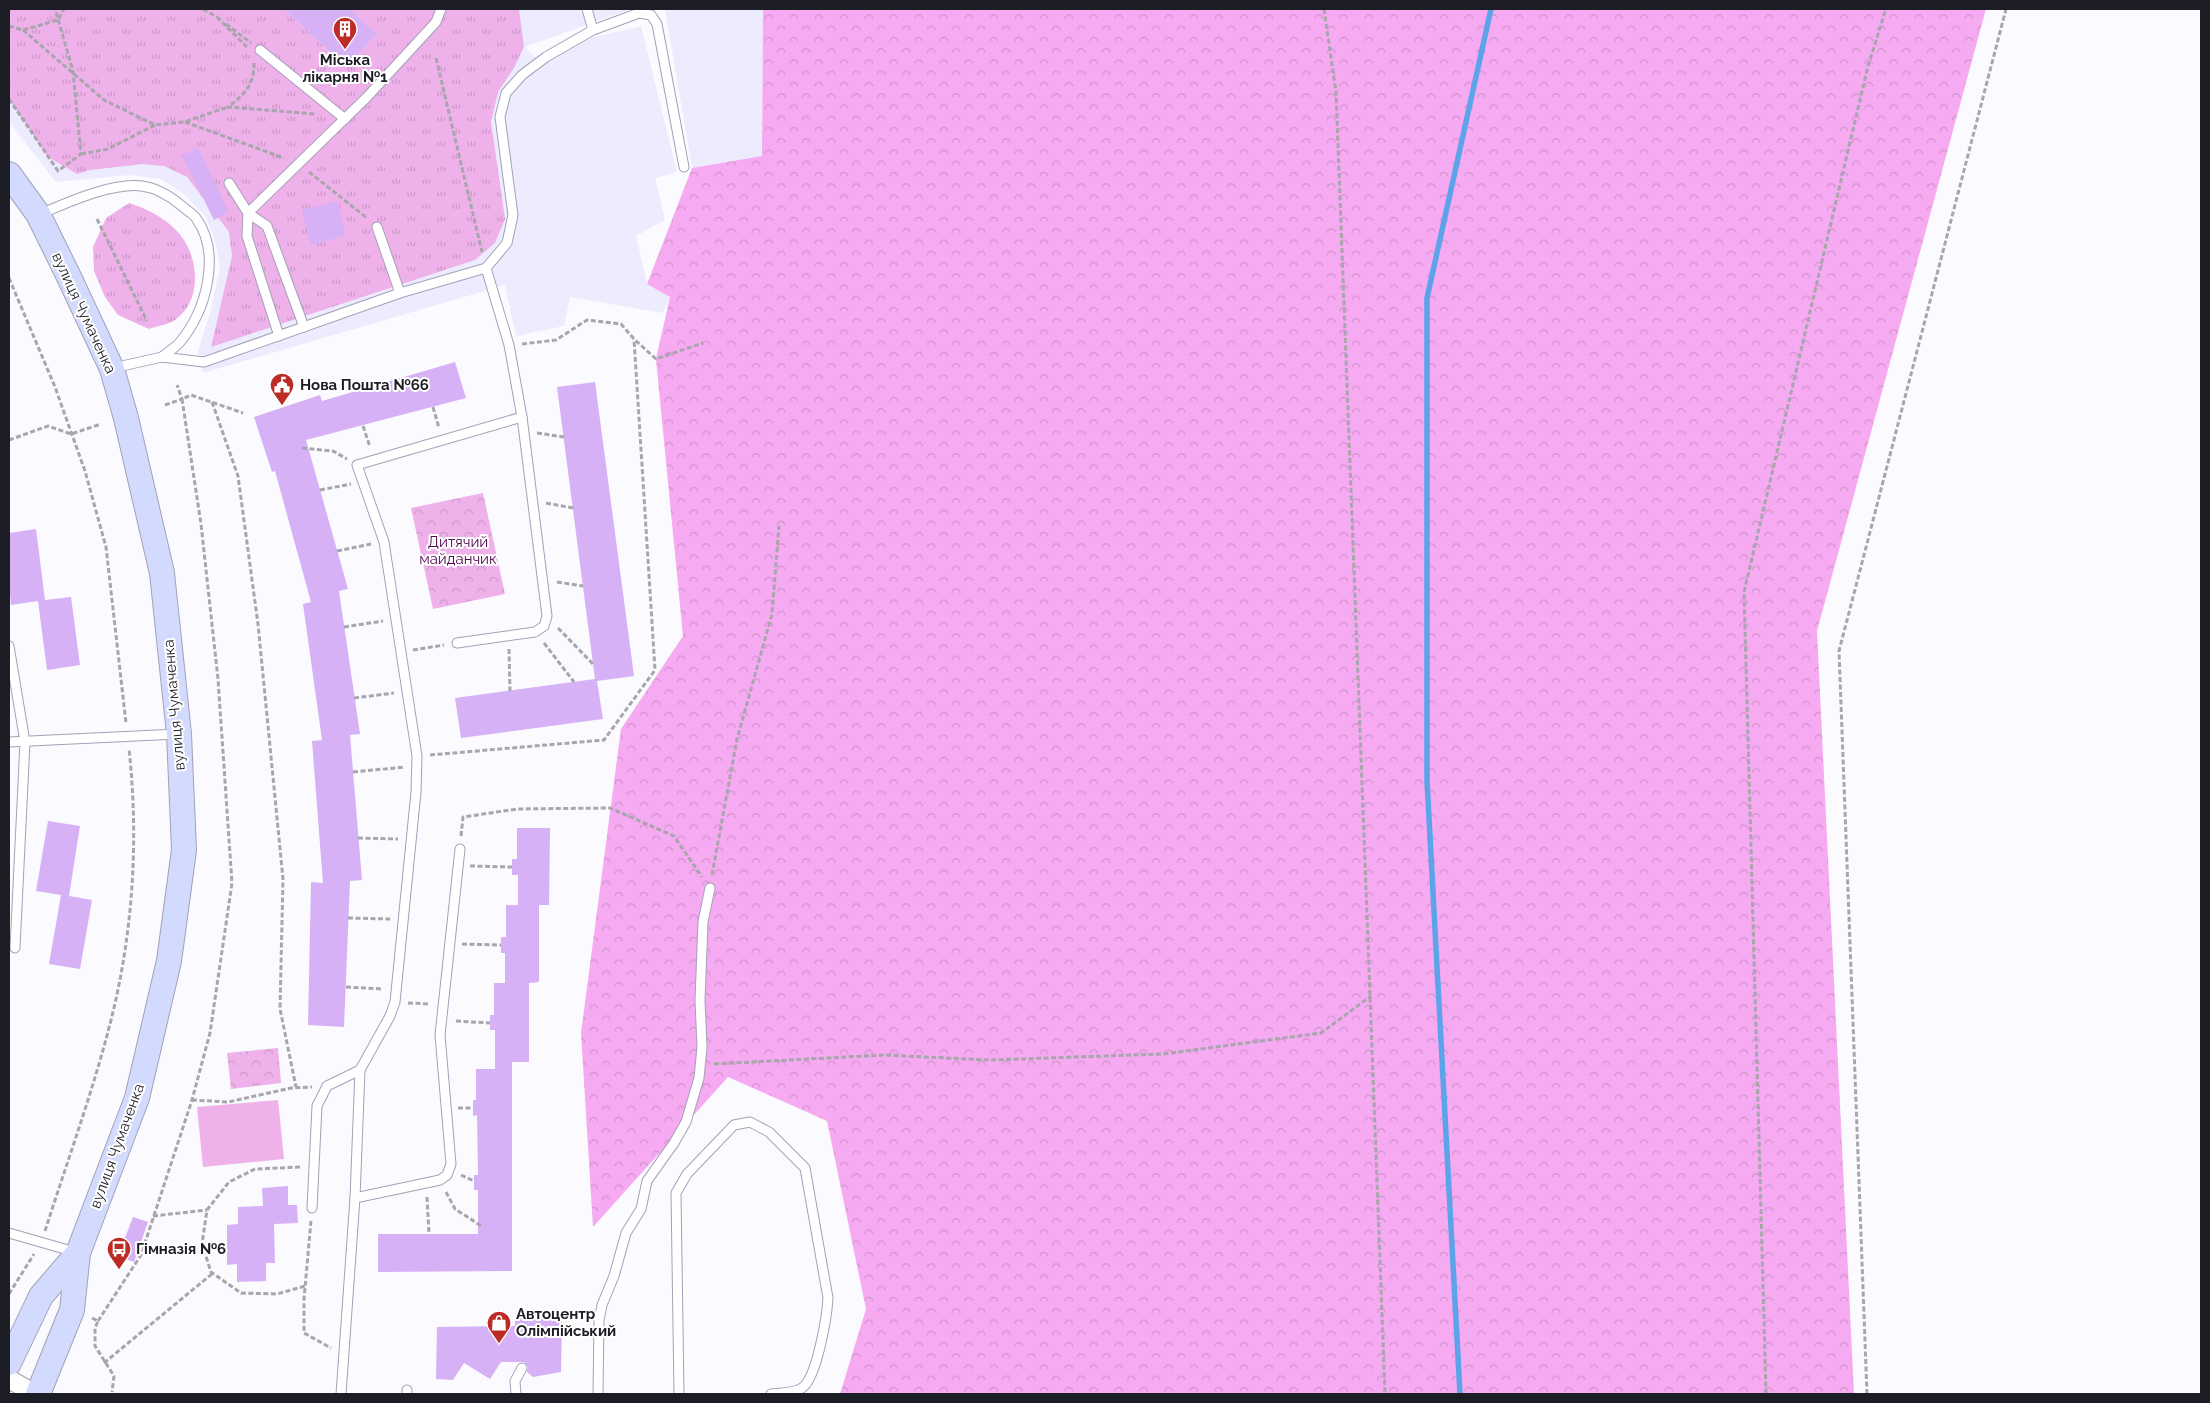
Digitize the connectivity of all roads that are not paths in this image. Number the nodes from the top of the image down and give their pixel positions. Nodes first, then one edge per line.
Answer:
1 (442, 9) edge
2 (588, 9) edge
3 (593, 30) junction
4 (257, 52) road end
5 (345, 119) junction
6 (684, 167) dead end
7 (9, 174) edge
8 (229, 183) dead end
9 (248, 213) junction
10 (38, 214) junction
11 (377, 227) dead end
12 (486, 268) junction
13 (400, 293) junction
14 (304, 327) junction
15 (279, 336) junction
16 (162, 357) junction
17 (112, 369) junction
18 (522, 417) junction
19 (457, 643) road end
20 (9, 646) edge
21 (179, 734) junction
22 (9, 742) edge
23 (25, 742) junction
24 (460, 849) road end
25 (710, 888) road end
26 (15, 948) dead end
27 (360, 1070) junction
28 (355, 1198) junction
29 (312, 1208) road end
30 (9, 1233) edge
31 (78, 1253) junction
32 (9, 1363) edge
33 (522, 1368) dead end
34 (9, 1379) edge
35 (37, 1394) edge
36 (341, 1394) edge
37 (516, 1394) edge
38 (598, 1394) edge
39 (679, 1394) edge
40 (771, 1394) edge

1 - 5 lane
2 - 3 lane
3 - 6 lane
3 - 12 lane
4 - 5 lane
5 - 9 lane
7 - 10 street, вулиця Чумаченка
8 - 9 lane
9 - 14 lane
9 - 15 lane
10 - 16 lane
10 - 17 street, вулиця Чумаченка
11 - 13 lane
12 - 13 lane
12 - 18 lane
13 - 14 lane
14 - 15 lane
15 - 16 lane
16 - 17 lane
17 - 21 street, вулиця Чумаченка
18 - 19 lane
18 - 27 lane
20 - 23 lane
21 - 23 lane
21 - 31 street, вулиця Чумаченка
22 - 23 lane
23 - 26 lane
24 - 28 lane
25 - 38 lane
27 - 28 lane
27 - 29 lane
28 - 36 lane
30 - 31 lane
31 - 32 street, вулиця Чумаченка
31 - 35 street, вулиця Чумаченка
33 - 37 lane
34 - 35 street
39 - 40 lane

